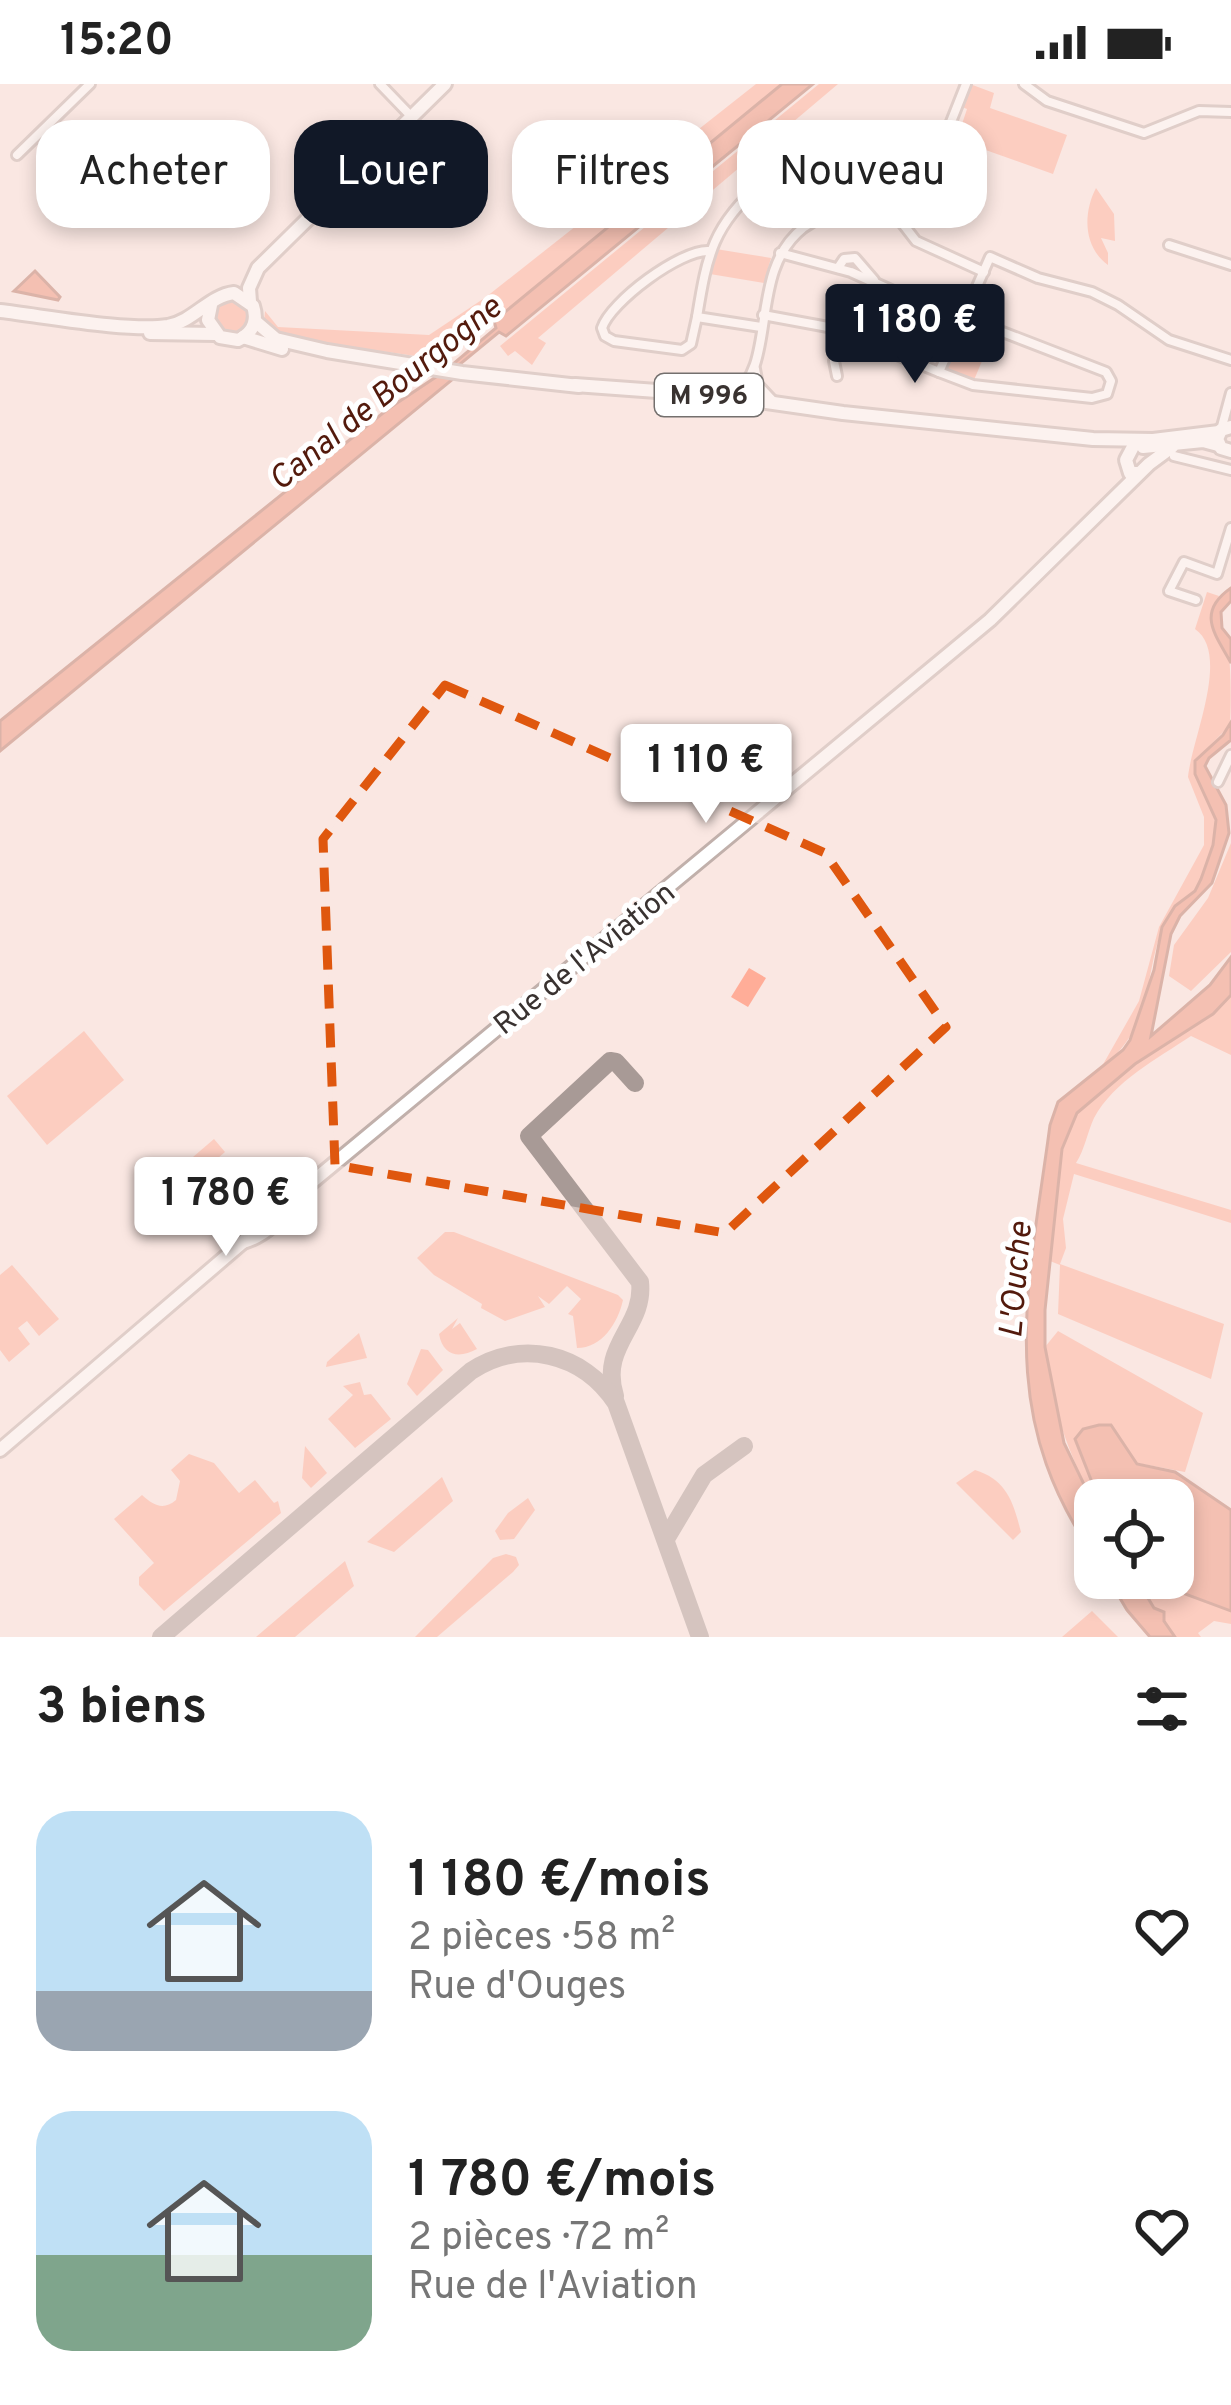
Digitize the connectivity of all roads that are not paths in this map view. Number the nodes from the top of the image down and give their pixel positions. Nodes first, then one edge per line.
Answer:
1 (90, 84) edge
2 (380, 84) edge
3 (436, 84) edge
4 (445, 84) edge
5 (966, 84) edge
6 (1024, 84) edge
7 (407, 112) junction
8 (1231, 112) edge
9 (952, 120) edge
10 (17, 155) dead end
11 (737, 206) edge
12 (804, 228) edge
13 (906, 228) edge
14 (1169, 245) dead end
15 (709, 251) junction
16 (781, 253) junction
17 (1231, 266) edge
18 (984, 272) junction
19 (227, 293) junction
20 (250, 302) junction
21 (211, 305) junction
22 (0, 315) edge
23 (763, 315) junction
24 (697, 317) junction
25 (964, 317) junction
26 (255, 321) junction
27 (761, 327) junction
28 (844, 332) junction
29 (215, 334) junction
30 (243, 337) junction
31 (884, 349) junction
32 (327, 351) junction
33 (1231, 360) edge
34 (755, 366) junction
35 (939, 372) junction
36 (837, 376) dead end
37 (575, 385) junction
38 (758, 385) junction
39 (1231, 393) edge
40 (749, 401) junction
41 (774, 402) junction
42 (843, 413) junction
43 (1225, 437) edge
44 (1093, 439) junction
45 (1173, 452) junction
46 (1136, 455) junction
47 (1231, 467) edge
48 (1231, 529) edge
49 (1196, 600) dead end
50 (1231, 755) edge
51 (1218, 782) dead end
52 (0, 1450) edge

1 - 10 street
2 - 7 street
3 - 7 main road
4 - 20 main road
5 - 9 street
6 - 8 street
7 - 19 main road
11 - 15 street
12 - 16 street
13 - 18 street
14 - 17 street
15 - 24 street
15 - 24 street
16 - 23 street
16 - 31 street
18 - 25 street
18 - 33 street
19 - 20 main road
19 - 21 main road
20 - 26 main road
21 - 22 main road
21 - 29 main road
22 - 29 main road
23 - 27 street
23 - 28 street
24 - 27 street
25 - 35 street
25 - 35 street
26 - 30 main road
26 - 32 main road
27 - 34 street
28 - 31 street
28 - 36 street
29 - 30 main road
30 - 32 main road
31 - 35 street
32 - 37 main road
34 - 38 street
34 - 40 street
37 - 40 main road, M 996
37 - 40 main road, M 996
38 - 40 street
38 - 41 street
39 - 43 street
40 - 41 main road, M 996
40 - 42 main road, M 996
41 - 42 main road, M 996
42 - 44 main road, M 996
43 - 45 main road
43 - 46 main road, M 996
43 - 47 street
44 - 46 main road, M 996
44 - 46 main road, M 996
45 - 46 main road, M 996
45 - 47 street
46 - 52 main road, Rue de l'Aviation
48 - 49 street
50 - 51 street

